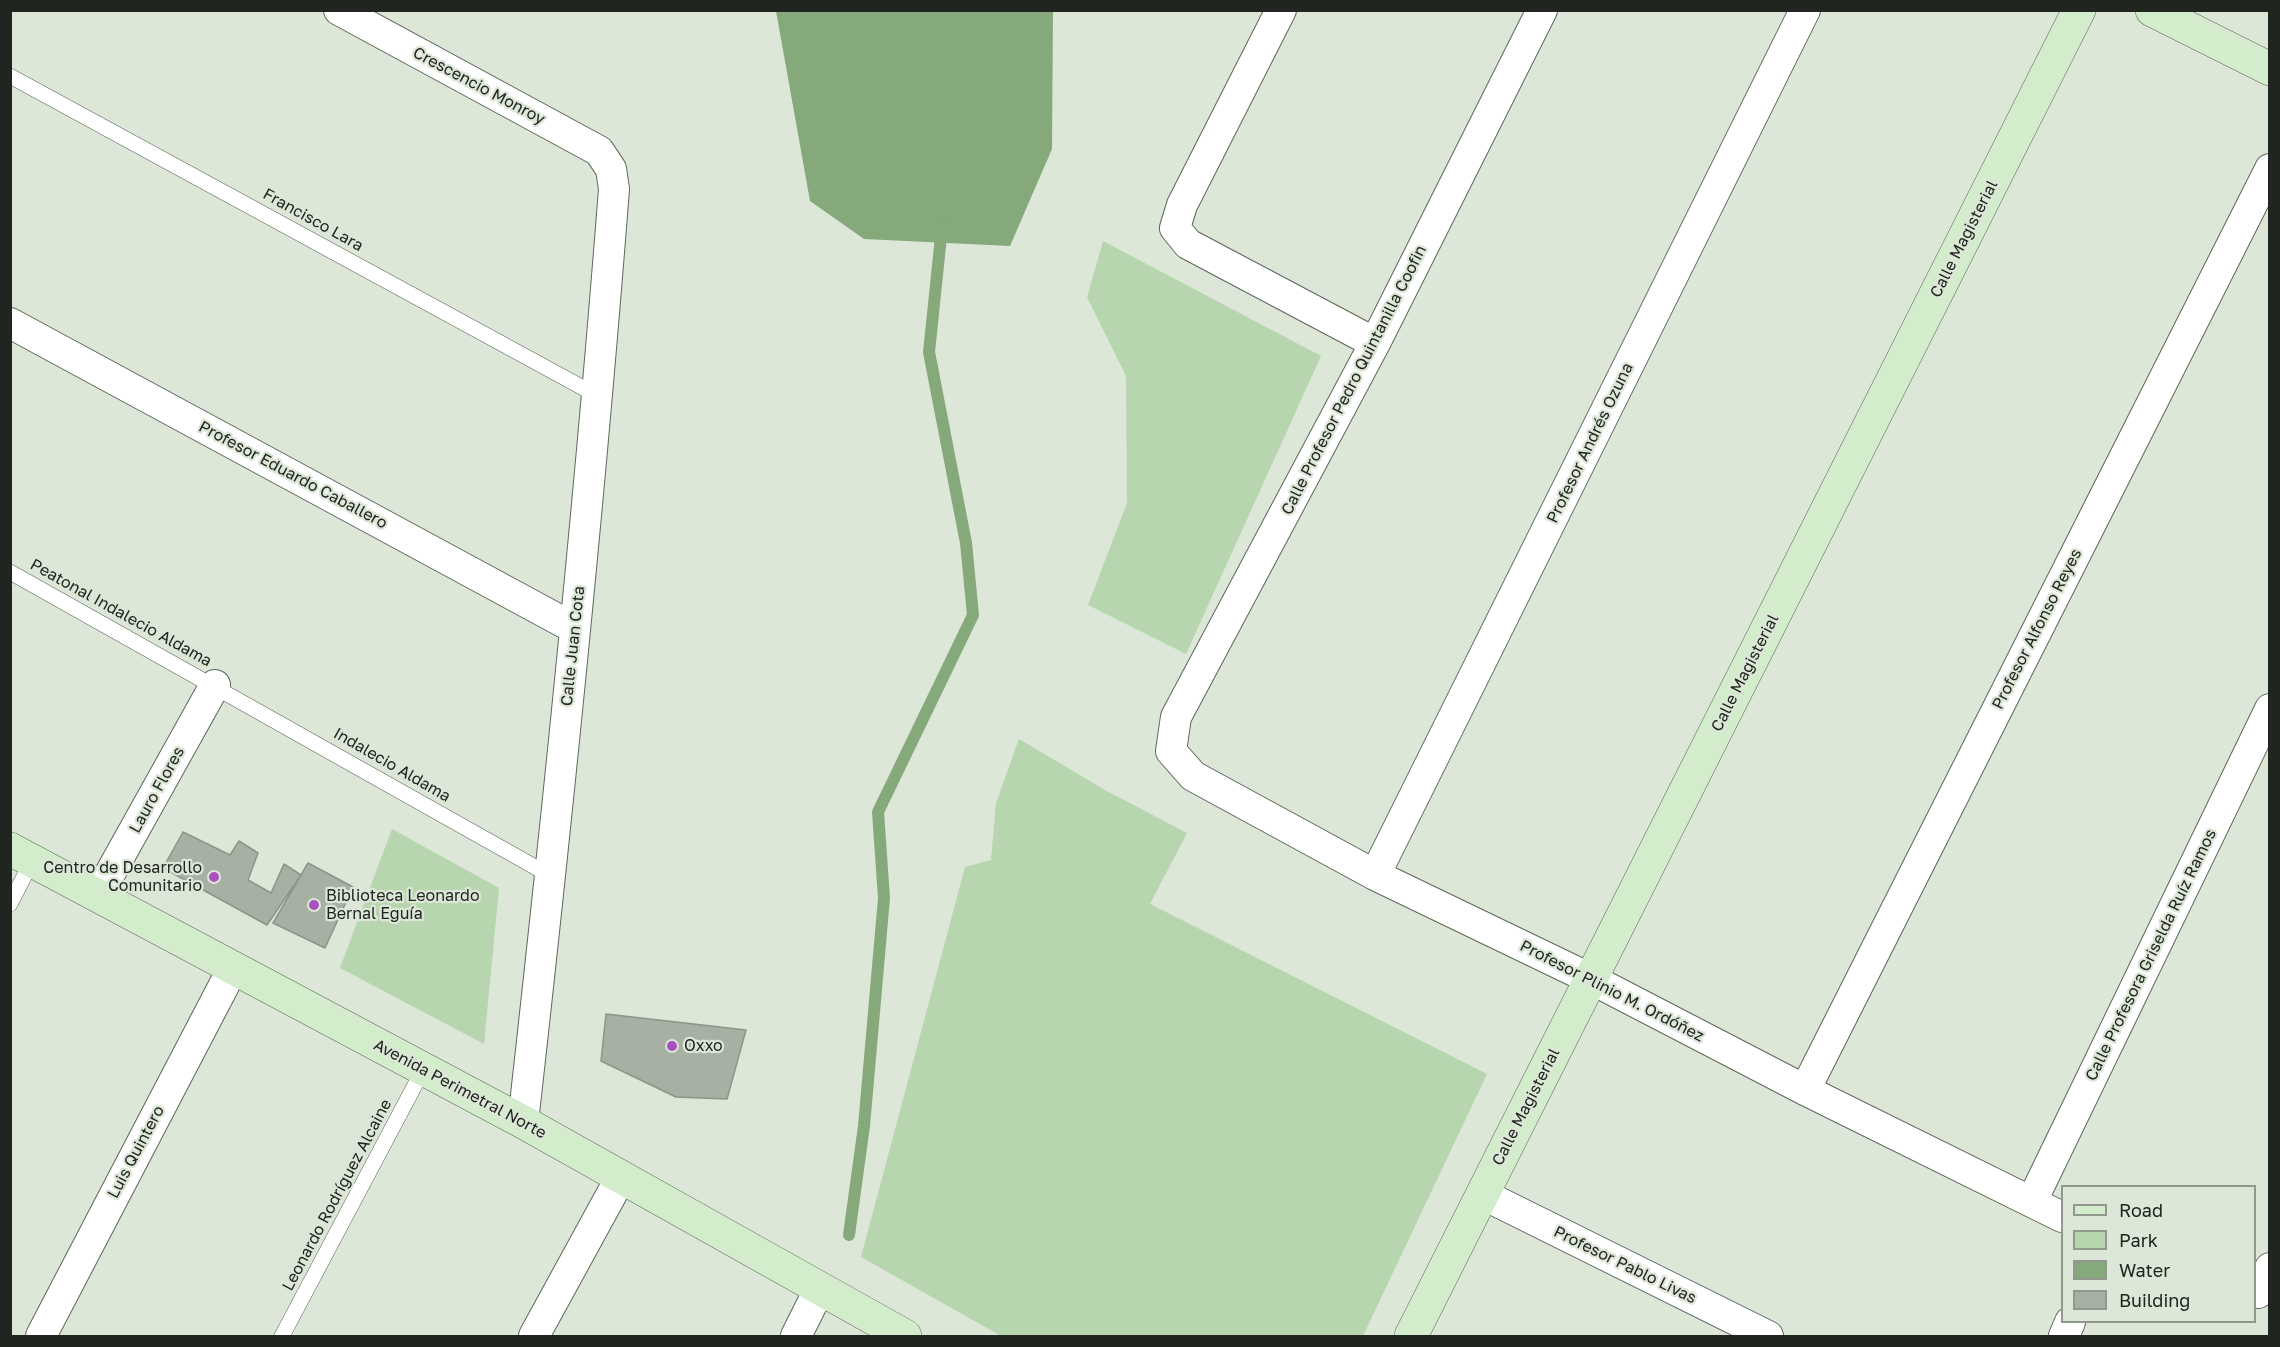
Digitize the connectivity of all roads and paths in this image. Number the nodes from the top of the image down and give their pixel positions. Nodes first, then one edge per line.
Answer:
1 (339, 10) edge
2 (1281, 10) edge
3 (1542, 10) edge
4 (1805, 10) edge
5 (2079, 10) edge
6 (2152, 10) edge
7 (2270, 69) edge
8 (10, 76) edge
9 (611, 169) joint
10 (2270, 169) edge
11 (10, 323) edge
12 (1375, 343) junction
13 (598, 396) junction
14 (10, 572) edge
15 (574, 628) junction
16 (215, 685) junction
17 (2270, 709) edge
18 (1171, 751) joint
19 (21, 855) edge
20 (1375, 875) junction
21 (551, 876) junction
22 (98, 895) junction
23 (10, 904) edge
24 (233, 968) junction
25 (1591, 979) junction
26 (423, 1070) junction
27 (1805, 1090) junction
28 (523, 1122) junction
29 (621, 1177) junction
30 (1482, 1194) junction
31 (2032, 1201) junction
32 (2061, 1216) edge
33 (819, 1290) junction
34 (41, 1336) edge
35 (282, 1336) edge
36 (534, 1336) edge
37 (796, 1336) edge
38 (905, 1336) edge
39 (1411, 1336) edge
40 (1768, 1336) edge

1 - 9 street, Crescencio Monroy
2 - 12 street
3 - 12 street, Calle Profesor Pedro Quintanilla Coofin
4 - 20 street, Profesor Andrés Ozuna
5 - 25 street, Calle Magisterial
6 - 7 street
8 - 13 lane, Francisco Lara
9 - 13 street, Calle Juan Cota
10 - 27 street, Profesor Alfonso Reyes
11 - 15 street, Profesor Eduardo Caballero
12 - 18 street, Calle Profesor Pedro Quintanilla Coofin
13 - 15 street, Calle Juan Cota
14 - 16 lane, Peatonal Indalecio Aldama
15 - 21 street, Calle Juan Cota
16 - 21 lane, Indalecio Aldama
16 - 22 street, Lauro Flores
17 - 31 street, Calle Profesora Griselda Ruíz Ramos
18 - 20 street, Profesor Plinio M. Ordóñez
19 - 22 street, Avenida Perimetral Norte
19 - 23 lane
20 - 25 street, Profesor Plinio M. Ordóñez
21 - 28 street, Calle Juan Cota
22 - 24 street, Avenida Perimetral Norte
24 - 26 street, Avenida Perimetral Norte
24 - 34 street, Luis Quintero
25 - 27 street, Profesor Plinio M. Ordóñez
25 - 30 street, Calle Magisterial
26 - 28 street, Avenida Perimetral Norte
26 - 35 lane, Leonardo Rodríguez Alcaine
27 - 31 street, Profesor Plinio M. Ordóñez
28 - 29 street, Avenida Perimetral Norte
29 - 33 street, Avenida Perimetral Norte
29 - 36 street
30 - 39 street, Calle Magisterial
30 - 40 street, Profesor Pablo Livas
31 - 32 street, Profesor Plinio M. Ordóñez
33 - 37 street
33 - 38 street, Avenida Perimetral Norte

